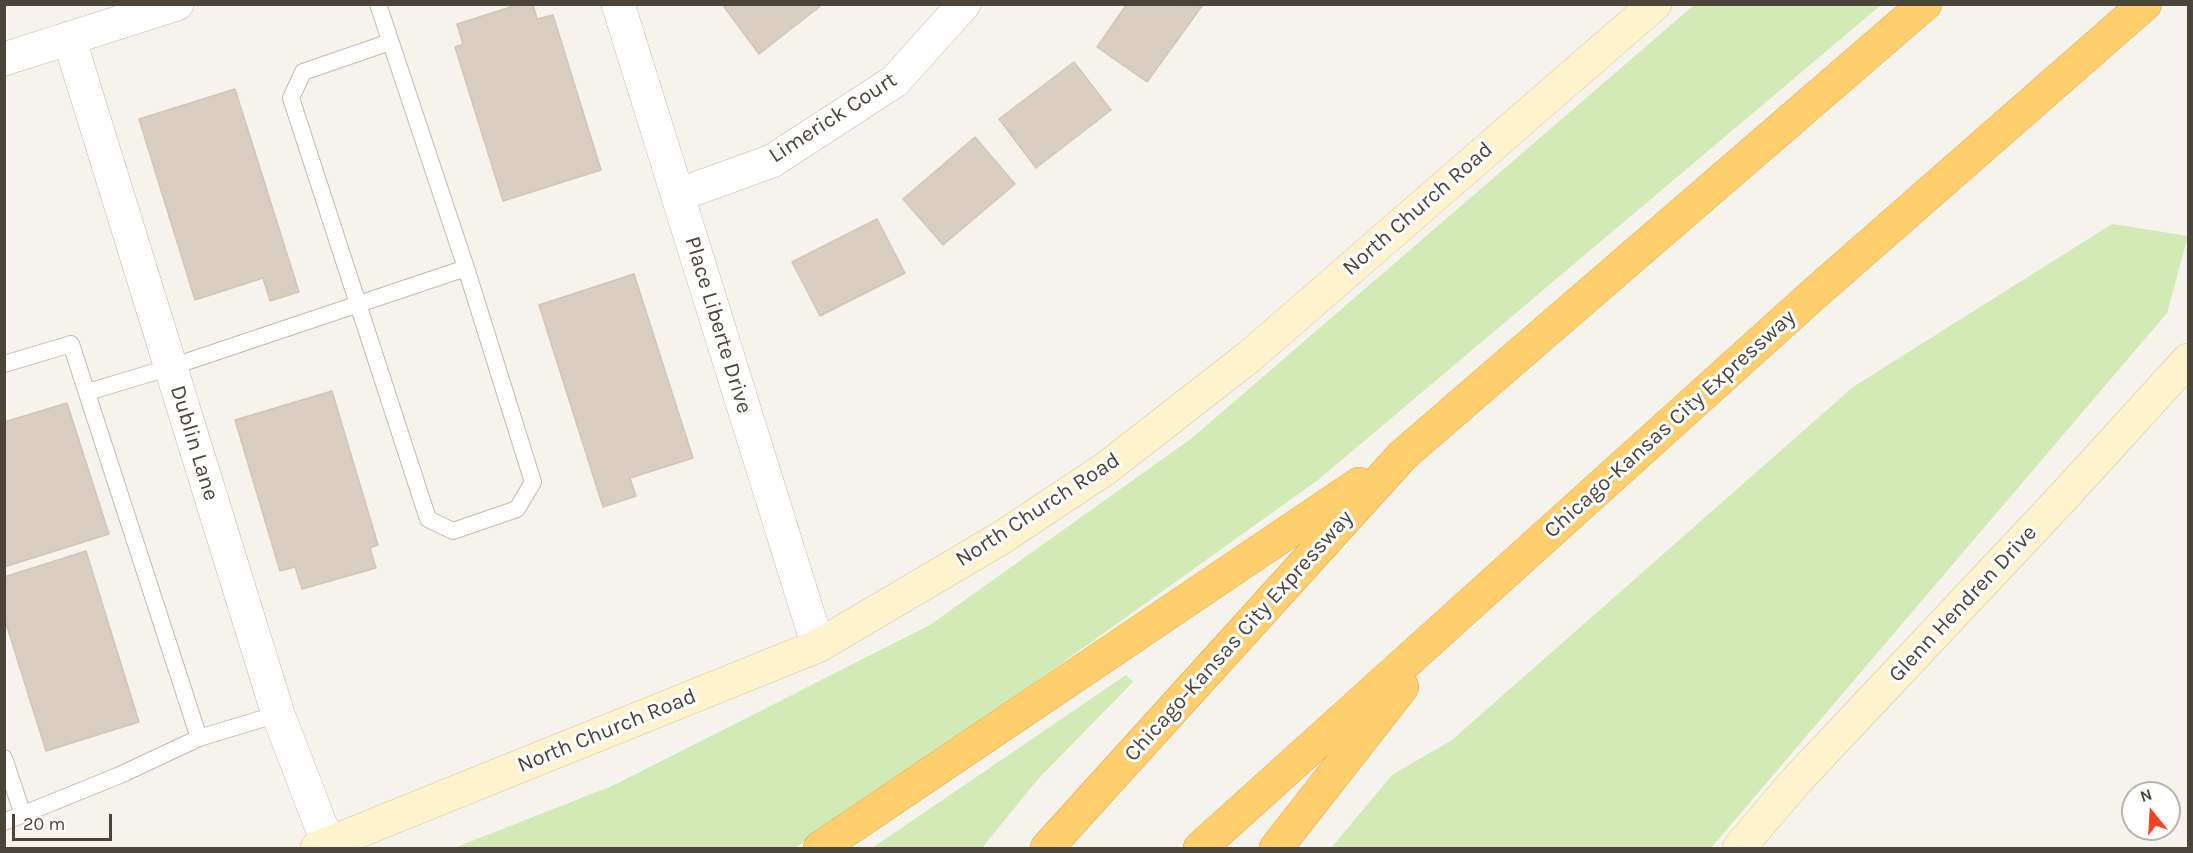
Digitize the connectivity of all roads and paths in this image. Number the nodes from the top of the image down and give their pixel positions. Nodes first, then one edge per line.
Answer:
1 (177, 4) edge
2 (378, 4) edge
3 (618, 4) edge
4 (964, 4) edge
5 (1655, 4) edge
6 (1925, 4) edge
7 (2145, 4) edge
8 (69, 38) junction
9 (390, 42) junction
10 (4, 59) edge
11 (678, 195) junction
12 (466, 268) junction
13 (358, 305) junction
14 (2188, 360) edge
15 (4, 364) edge
16 (171, 367) junction
17 (88, 392) junction
18 (1403, 455) junction
19 (1457, 616) junction
20 (818, 646) junction
21 (278, 714) junction
22 (199, 738) junction
23 (4, 758) edge
24 (23, 815) junction
25 (4, 822) edge
26 (322, 846) edge
27 (820, 849) edge
28 (1047, 849) edge
29 (1200, 849) edge
30 (1276, 849) edge
31 (1739, 849) edge

1 - 8 street
2 - 9 lane
3 - 11 street, Place Liberte Drive
4 - 11 street, Limerick Court
5 - 20 main road, North Church Road
6 - 18 highway, Chicago-Kansas City Expressway
7 - 19 highway, Chicago-Kansas City Expressway
8 - 10 street
8 - 16 street, Dublin Lane
9 - 12 lane
9 - 13 lane
11 - 20 street, Place Liberte Drive
12 - 13 lane
12 - 13 lane
13 - 16 lane
14 - 31 main road, Glenn Hendren Drive
15 - 17 lane
16 - 17 lane
16 - 21 street, Dublin Lane
17 - 22 lane
18 - 27 highway
18 - 28 highway, Chicago-Kansas City Expressway
19 - 29 highway, Chicago-Kansas City Expressway
19 - 30 highway
20 - 26 main road, North Church Road
21 - 22 lane
21 - 26 street, Dublin Lane
22 - 24 lane
23 - 24 lane
24 - 25 lane

